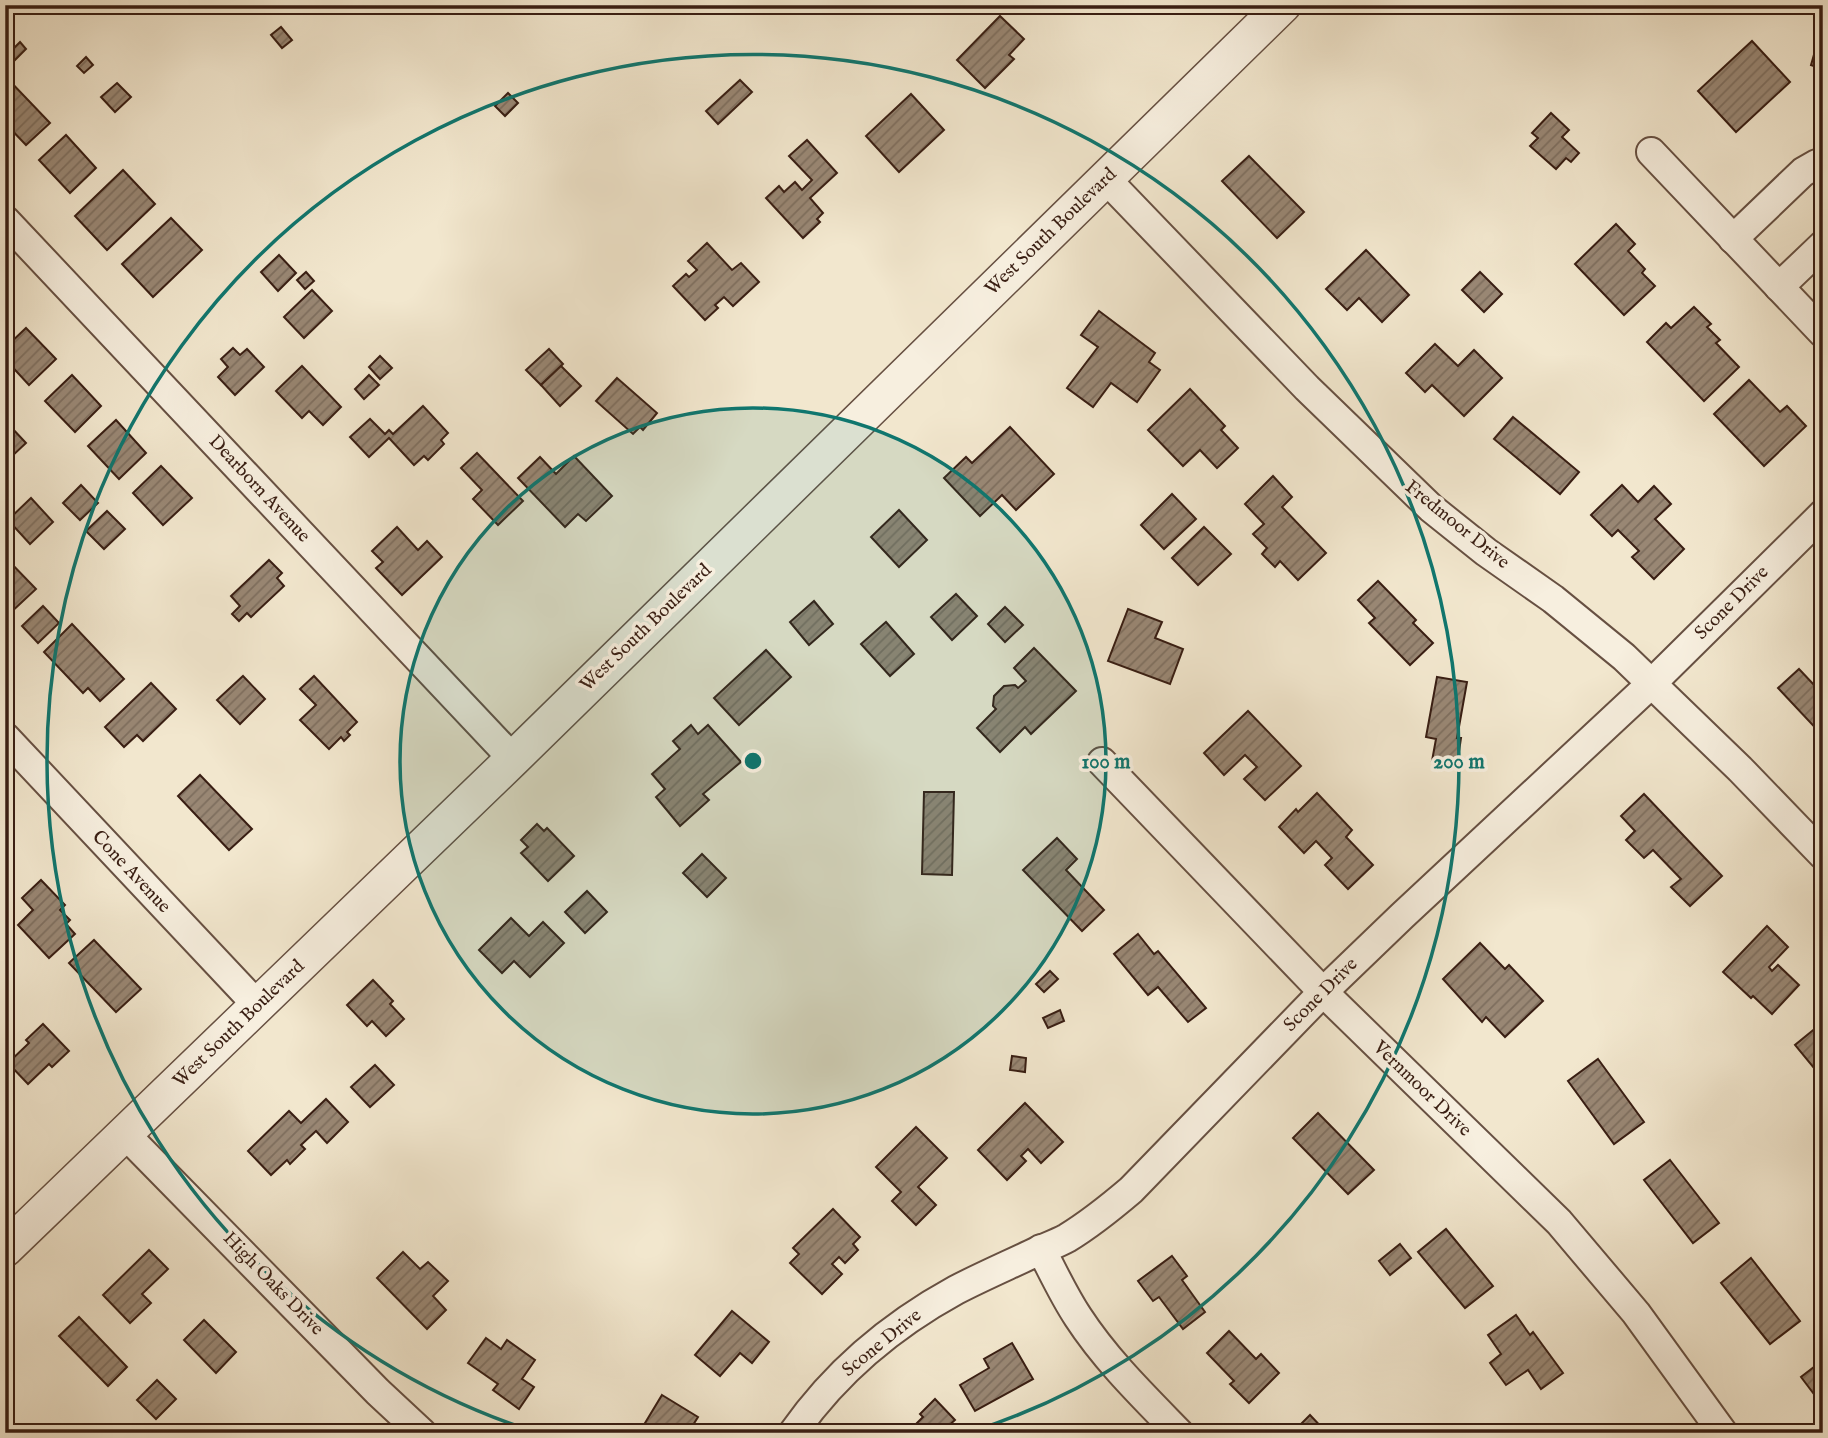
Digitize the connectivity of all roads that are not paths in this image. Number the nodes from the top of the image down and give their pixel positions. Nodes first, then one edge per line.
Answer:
1 (1283, 5) edge
2 (1651, 152) dead end
3 (1823, 163) edge
4 (1107, 178) junction
5 (5, 220) edge
6 (1733, 239) junction
7 (1823, 245) edge
8 (1779, 287) junction
9 (1823, 333) edge
10 (1823, 514) edge
11 (1652, 683) junction
12 (5, 737) edge
13 (513, 759) junction
14 (1102, 762) dead end
15 (1823, 855) edge
16 (1323, 992) junction
17 (258, 1006) junction
18 (125, 1134) junction
19 (5, 1249) edge
20 (1041, 1250) junction
21 (422, 1433) edge
22 (793, 1433) edge
23 (1179, 1433) edge
24 (1723, 1433) edge

1 - 4 street, West South Boulevard
2 - 6 street
3 - 6 street
4 - 11 street, Fredmoor Drive
4 - 13 street, West South Boulevard
5 - 13 street, Dearborn Avenue
6 - 8 street
7 - 8 street
8 - 9 street
10 - 11 street, Scone Drive
11 - 15 street, Fredmoor Drive
11 - 16 street, Scone Drive
12 - 17 street, Cone Avenue
13 - 17 street, West South Boulevard
14 - 16 street, Vernmoor Drive
16 - 20 street, Scone Drive
16 - 24 street, Vernmoor Drive
17 - 18 street, West South Boulevard
18 - 19 street, West South Boulevard
18 - 21 street, High Oaks Drive
20 - 22 street, Scone Drive
20 - 23 street

